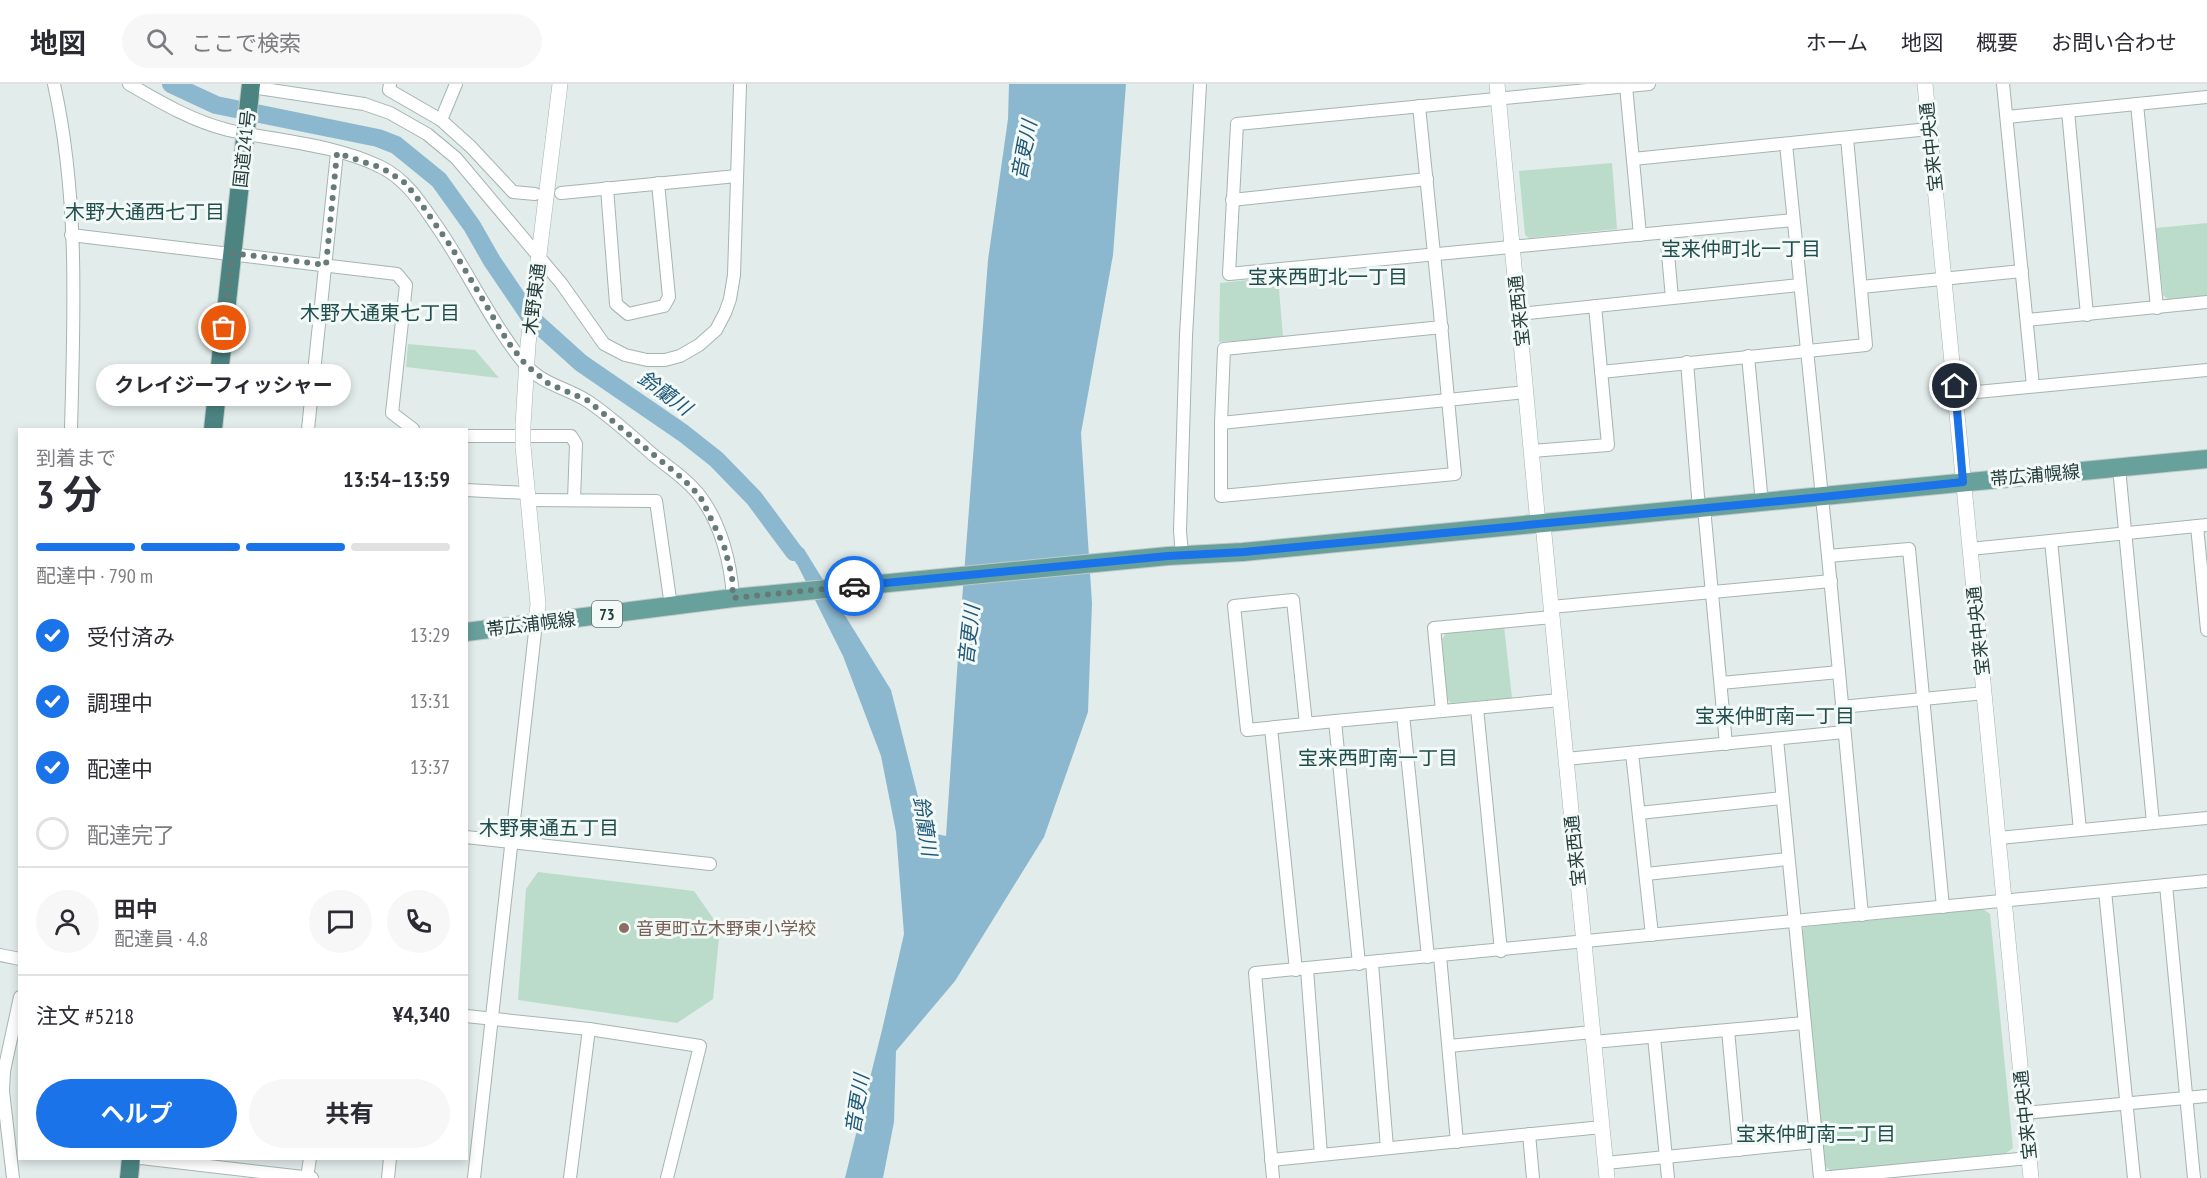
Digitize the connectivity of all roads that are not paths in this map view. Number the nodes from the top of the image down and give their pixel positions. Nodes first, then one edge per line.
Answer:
1 (54, 84) edge
2 (129, 84) edge
3 (390, 84) edge
4 (456, 84) edge
5 (560, 84) edge
6 (740, 84) edge
7 (1200, 84) edge
8 (1649, 84) edge
9 (1925, 84) edge
10 (2003, 84) edge
11 (1626, 86) junction
12 (251, 89) edge
13 (1497, 92) edge
14 (2207, 96) edge
15 (2137, 104) junction
16 (1419, 106) junction
17 (2068, 111) junction
18 (2007, 117) junction
19 (441, 120) junction
20 (247, 128) junction
21 (1929, 129) junction
22 (1847, 138) junction
23 (1786, 144) junction
24 (337, 153) junction
25 (1633, 159) junction
26 (737, 176) junction
27 (1427, 179) junction
28 (658, 183) junction
29 (607, 188) junction
30 (561, 193) dead end
31 (535, 194) dead end
32 (1232, 200) junction
33 (1793, 220) junction
34 (1666, 232) junction
35 (71, 235) junction
36 (1640, 235) junction
37 (1513, 248) junction
38 (232, 253) junction
39 (1435, 254) junction
40 (539, 259) junction
41 (326, 265) junction
42 (2022, 271) junction
43 (1944, 279) junction
44 (1799, 285) junction
45 (1861, 287) junction
46 (1672, 298) junction
47 (2207, 302) edge
48 (1595, 306) junction
49 (2157, 308) junction
50 (1520, 314) junction
51 (2087, 315) junction
52 (2027, 320) junction
53 (1442, 327) junction
54 (1806, 352) junction
55 (1748, 356) junction
56 (1687, 362) junction
57 (526, 365) junction
58 (2207, 370) edge
59 (1601, 372) junction
60 (2033, 386) junction
61 (1526, 392) junction
62 (1956, 394) junction
63 (1448, 400) junction
64 (1221, 423) junction
65 (71, 428) edge
66 (213, 428) edge
67 (308, 428) edge
68 (412, 428) edge
69 (468, 436) edge
70 (1532, 451) junction
71 (2207, 459) edge
72 (2119, 468) junction
73 (1963, 482) junction
74 (468, 490) edge
75 (528, 497) junction
76 (1822, 497) junction
77 (574, 500) junction
78 (1762, 503) junction
79 (1701, 508) junction
80 (1541, 524) junction
81 (2202, 526) edge
82 (2125, 534) junction
83 (2051, 541) junction
84 (1970, 549) junction
85 (1175, 556) junction
86 (1828, 556) junction
87 (1831, 581) junction
88 (1711, 592) junction
89 (740, 597) junction
90 (671, 606) junction
91 (1552, 612) junction
92 (536, 623) junction
93 (2207, 630) edge
94 (468, 632) edge
95 (1839, 672) junction
96 (1721, 683) junction
97 (1985, 693) junction
98 (1560, 700) junction
99 (1924, 700) junction
100 (1842, 707) junction
101 (1478, 708) junction
102 (1442, 711) junction
103 (1403, 715) junction
104 (1335, 721) junction
105 (1306, 724) junction
106 (1271, 728) junction
107 (1844, 732) junction
108 (1777, 738) junction
109 (1726, 744) junction
110 (1632, 753) junction
111 (1566, 759) junction
112 (1782, 798) junction
113 (1639, 813) junction
114 (2207, 818) edge
115 (2153, 822) junction
116 (2080, 830) junction
117 (468, 837) edge
118 (1999, 838) junction
119 (511, 842) junction
120 (1788, 859) junction
121 (710, 864) dead end
122 (1646, 874) junction
123 (2207, 881) edge
124 (2166, 885) junction
125 (2105, 891) junction
126 (2004, 901) junction
127 (1943, 907) junction
128 (1862, 915) junction
129 (1795, 922) junction
130 (1652, 935) junction
131 (1584, 942) junction
132 (1501, 951) junction
133 (0, 955) edge
134 (1434, 957) junction
135 (18, 959) edge
136 (1365, 963) junction
137 (1301, 969) junction
138 (18, 1005) edge
139 (468, 1016) edge
140 (492, 1018) junction
141 (1804, 1023) junction
142 (589, 1029) junction
143 (1728, 1030) junction
144 (1593, 1037) junction
145 (1654, 1037) junction
146 (1449, 1046) junction
147 (2, 1071) edge
148 (2207, 1096) edge
149 (2185, 1098) junction
150 (2127, 1104) junction
151 (2025, 1113) junction
152 (1602, 1127) junction
153 (1529, 1134) junction
154 (1457, 1142) junction
155 (1815, 1142) junction
156 (1387, 1148) junction
157 (1739, 1150) junction
158 (1322, 1155) junction
159 (1665, 1157) junction
160 (2029, 1158) junction
161 (131, 1160) edge
162 (158, 1160) edge
163 (310, 1160) edge
164 (390, 1160) edge
165 (1272, 1160) junction
166 (226, 1168) edge
167 (1607, 1171) edge
168 (13, 1178) edge
169 (129, 1178) edge
170 (308, 1178) edge
171 (312, 1178) edge
172 (388, 1178) edge
173 (474, 1178) edge
174 (570, 1178) edge
175 (667, 1178) edge
176 (1273, 1178) edge
177 (1533, 1178) edge
178 (1668, 1178) edge
179 (1820, 1178) edge
180 (2031, 1178) edge
181 (2133, 1178) edge
182 (2194, 1178) edge

1 - 35 street
2 - 20 street
3 - 19 street
4 - 19 street
5 - 40 street, 木野東通
6 - 26 street
7 - 85 street
8 - 11 street
9 - 21 street, 宝来中央通
10 - 18 street
11 - 13 street
11 - 25 street
12 - 20 highway, 国道241号
12 - 40 street
13 - 16 street
13 - 37 street, 宝来西通
14 - 15 street
15 - 17 street
15 - 49 street
16 - 27 street
16 - 32 street
17 - 18 street
17 - 51 street
18 - 42 street
19 - 31 street
20 - 24 street
20 - 38 highway, 国道241号
21 - 22 street
21 - 43 street, 宝来中央通
22 - 23 street
22 - 45 street
23 - 25 street
23 - 33 street
24 - 41 street
24 - 57 street
25 - 36 street
26 - 28 street
26 - 40 street
27 - 32 street
27 - 39 street
28 - 29 street
28 - 29 street
29 - 30 street
32 - 39 street
33 - 34 street
33 - 44 street
34 - 36 street
34 - 46 street
35 - 38 street
35 - 65 street
36 - 37 street
37 - 39 street
37 - 50 street, 宝来西通
38 - 41 street
38 - 66 highway, 国道241号
39 - 53 street
40 - 57 street, 木野東通
41 - 67 street
41 - 68 street
42 - 43 street
42 - 52 street
43 - 45 street
43 - 62 street, 宝来中央通
44 - 46 street
44 - 54 street
45 - 54 street
46 - 48 street
47 - 49 street
48 - 50 street
48 - 59 street
49 - 51 street
50 - 61 street, 宝来西通
51 - 52 street
52 - 60 street
53 - 63 street
53 - 64 street
54 - 55 street
54 - 76 street
55 - 56 street
55 - 78 street
56 - 59 street
56 - 79 street
57 - 75 street, 木野東通, bridge
57 - 89 street
58 - 60 street
59 - 70 street
60 - 62 street
61 - 63 street
61 - 70 street, 宝来西通
62 - 73 street, 宝来中央通
63 - 64 street
63 - 64 street
69 - 77 street
70 - 80 street, 宝来西通
71 - 72 main road, 帯広浦幌線 / 73
72 - 73 main road, 帯広浦幌線 / 73
72 - 82 street
73 - 76 main road, 帯広浦幌線 / 73
73 - 84 street, 宝来中央通
74 - 75 street
75 - 77 street
75 - 92 street, 木野東通
76 - 78 main road, 帯広浦幌線 / 73
76 - 86 street
77 - 90 street
78 - 79 main road, 帯広浦幌線 / 73
79 - 80 main road, 帯広浦幌線 / 73
79 - 88 street
80 - 85 main road, 帯広浦幌線 / 73
80 - 91 street, 宝来西通
81 - 82 street
81 - 93 street
82 - 83 street
82 - 115 street
83 - 84 street
83 - 116 street
84 - 97 street, 宝来中央通
85 - 89 main road, 帯広浦幌線 / 73
86 - 87 street
86 - 99 street
87 - 88 street
87 - 95 street
88 - 91 street
88 - 96 street
89 - 90 main road, 帯広浦幌線 / 73
90 - 92 main road, 帯広浦幌線 / 73
91 - 98 street, 宝来西通
91 - 102 street
92 - 94 main road, 帯広浦幌線 / 73
92 - 119 street
95 - 96 street
95 - 100 street
96 - 109 street
97 - 99 street
97 - 118 street, 宝来中央通
98 - 101 street
98 - 111 street, 宝来西通
99 - 100 street
99 - 127 street
100 - 107 street
101 - 102 street
101 - 132 street
102 - 103 street
103 - 104 street
103 - 134 street
104 - 105 street
104 - 136 street
105 - 106 street
105 - 106 street
106 - 137 street
107 - 108 street
107 - 128 street
108 - 109 street
108 - 112 street
109 - 110 street
110 - 111 street
110 - 113 street
111 - 131 street, 宝来西通
112 - 113 street
112 - 120 street
113 - 122 street
114 - 115 street
115 - 116 street
116 - 118 street
117 - 119 street
118 - 126 street, 宝来中央通
119 - 121 street
119 - 140 street
120 - 122 street
120 - 129 street
122 - 130 street
123 - 124 street
124 - 125 street
124 - 149 street
125 - 126 street
125 - 150 street
126 - 127 street
126 - 151 street, 宝来中央通
127 - 128 street
128 - 129 street
129 - 130 street
129 - 141 street
130 - 131 street
131 - 132 street
131 - 144 street, 宝来西通
132 - 134 street
133 - 135 street
134 - 136 street
134 - 146 street
136 - 137 street
136 - 156 street
137 - 158 street
137 - 165 street
138 - 147 street
139 - 140 street
140 - 142 street
140 - 173 street
141 - 143 street
141 - 155 street
142 - 174 street
142 - 175 street
143 - 145 street
143 - 157 street
144 - 145 street
144 - 146 street
144 - 152 street, 宝来西通
145 - 159 street
146 - 154 street
147 - 168 street
148 - 149 street
149 - 150 street
149 - 182 street
150 - 151 street
150 - 181 street
151 - 160 street, 宝来中央通
152 - 153 street
152 - 167 street, 宝来西通
153 - 154 street
153 - 177 street
154 - 156 street
155 - 157 street
155 - 179 street
156 - 158 street
157 - 159 street
158 - 165 street
159 - 167 street
159 - 178 street
160 - 179 street
160 - 180 street, 宝来中央通
161 - 169 highway
162 - 166 street
163 - 170 street
164 - 172 street
165 - 176 street
166 - 170 street
170 - 171 street

